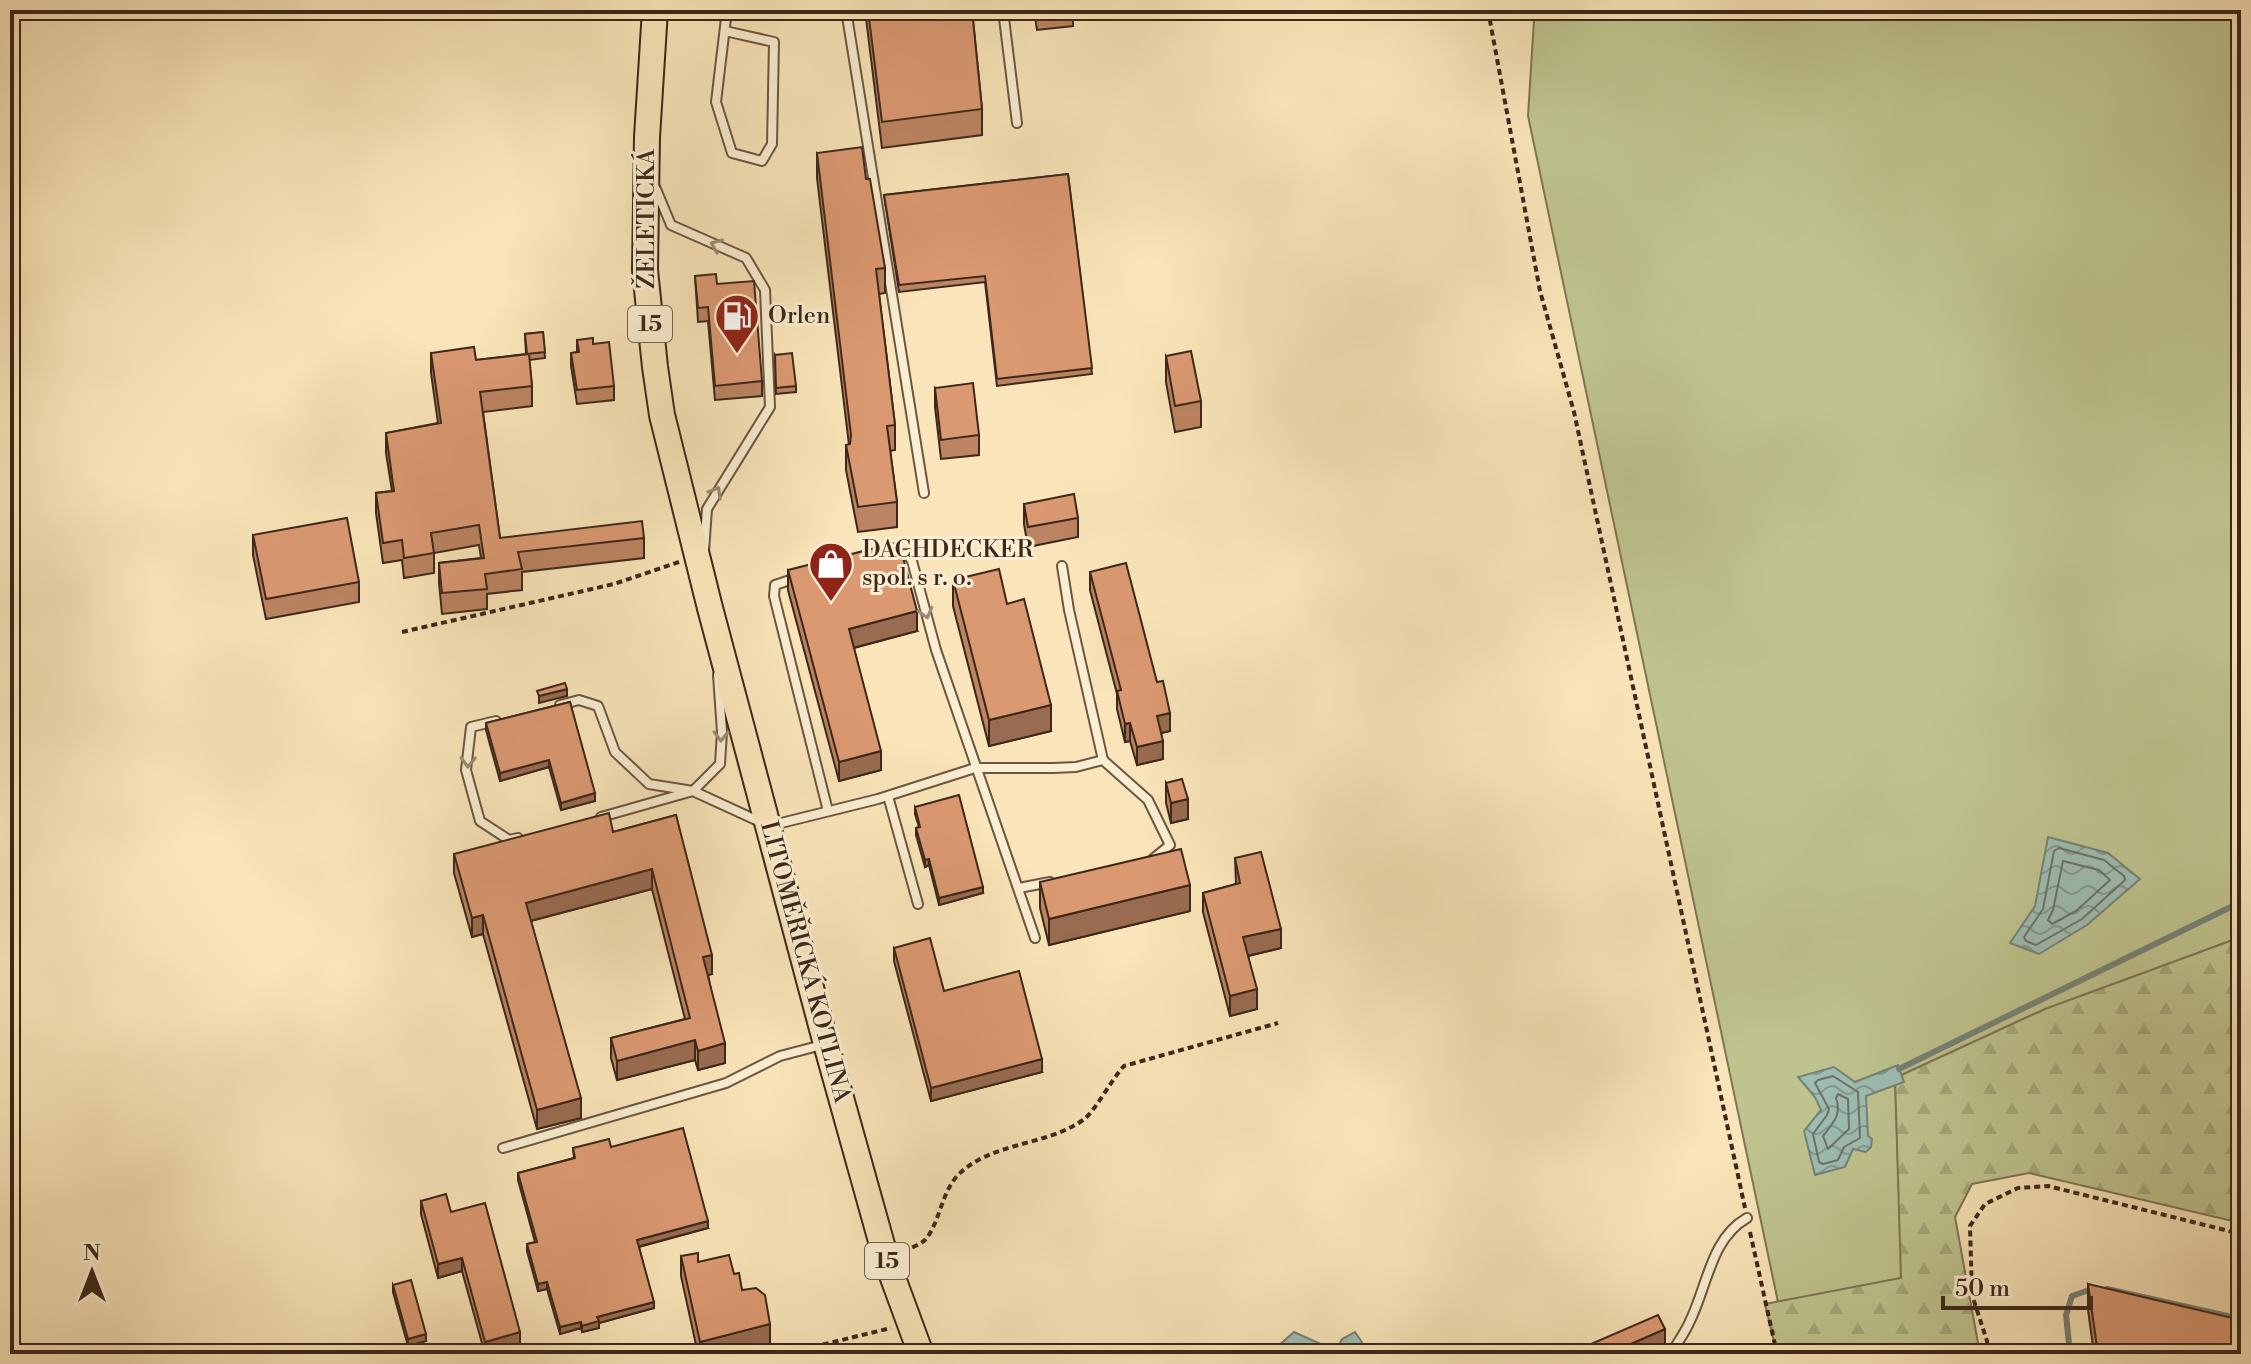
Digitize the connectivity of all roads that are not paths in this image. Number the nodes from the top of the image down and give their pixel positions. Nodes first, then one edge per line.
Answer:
1 (655, 10) edge
2 (727, 10) edge
3 (846, 10) edge
4 (1003, 10) edge
5 (725, 31) junction
6 (1017, 123) dead end
7 (647, 137) junction
8 (924, 493) dead end
9 (888, 556) edge
10 (698, 562) junction
11 (1062, 566) dead end
12 (810, 574) edge
13 (724, 659) junction
14 (548, 708) edge
15 (501, 720) edge
16 (1103, 760) junction
17 (975, 768) junction
18 (693, 791) junction
19 (888, 796) junction
20 (828, 811) junction
21 (593, 819) edge
22 (769, 826) junction
23 (523, 837) edge
24 (1138, 862) edge
25 (1064, 879) edge
26 (1019, 888) junction
27 (918, 904) dead end
28 (1035, 938) dead end
29 (826, 1044) junction
30 (503, 1148) dead end
31 (1747, 1218) road end
32 (921, 1354) edge
33 (1671, 1354) edge

1 - 7 main road, ŽELETICKÁ / 15
2 - 5 lane
3 - 8 lane
4 - 6 lane
5 - 5 lane
7 - 10 main road, ŽELETICKÁ / 15
10 -> 7 lane
9 -> 17 lane
10 - 13 main road, LITOMĚŘICKÁ KOTLINA / 15
11 - 16 lane
12 - 20 lane
13 -> 18 lane
13 - 22 main road, LITOMĚŘICKÁ KOTLINA / 15
14 - 18 lane
15 -> 23 lane
16 - 17 lane
16 - 24 lane
17 - 19 lane
17 - 26 lane
18 - 21 lane
18 - 22 lane
19 - 20 lane
19 - 27 lane
20 - 22 lane
22 - 29 main road, LITOMĚŘICKÁ KOTLINA / 15
25 - 26 lane
26 - 28 lane
29 - 30 lane
29 - 32 main road, LITOMĚŘICKÁ KOTLINA / 15
31 - 33 lane

